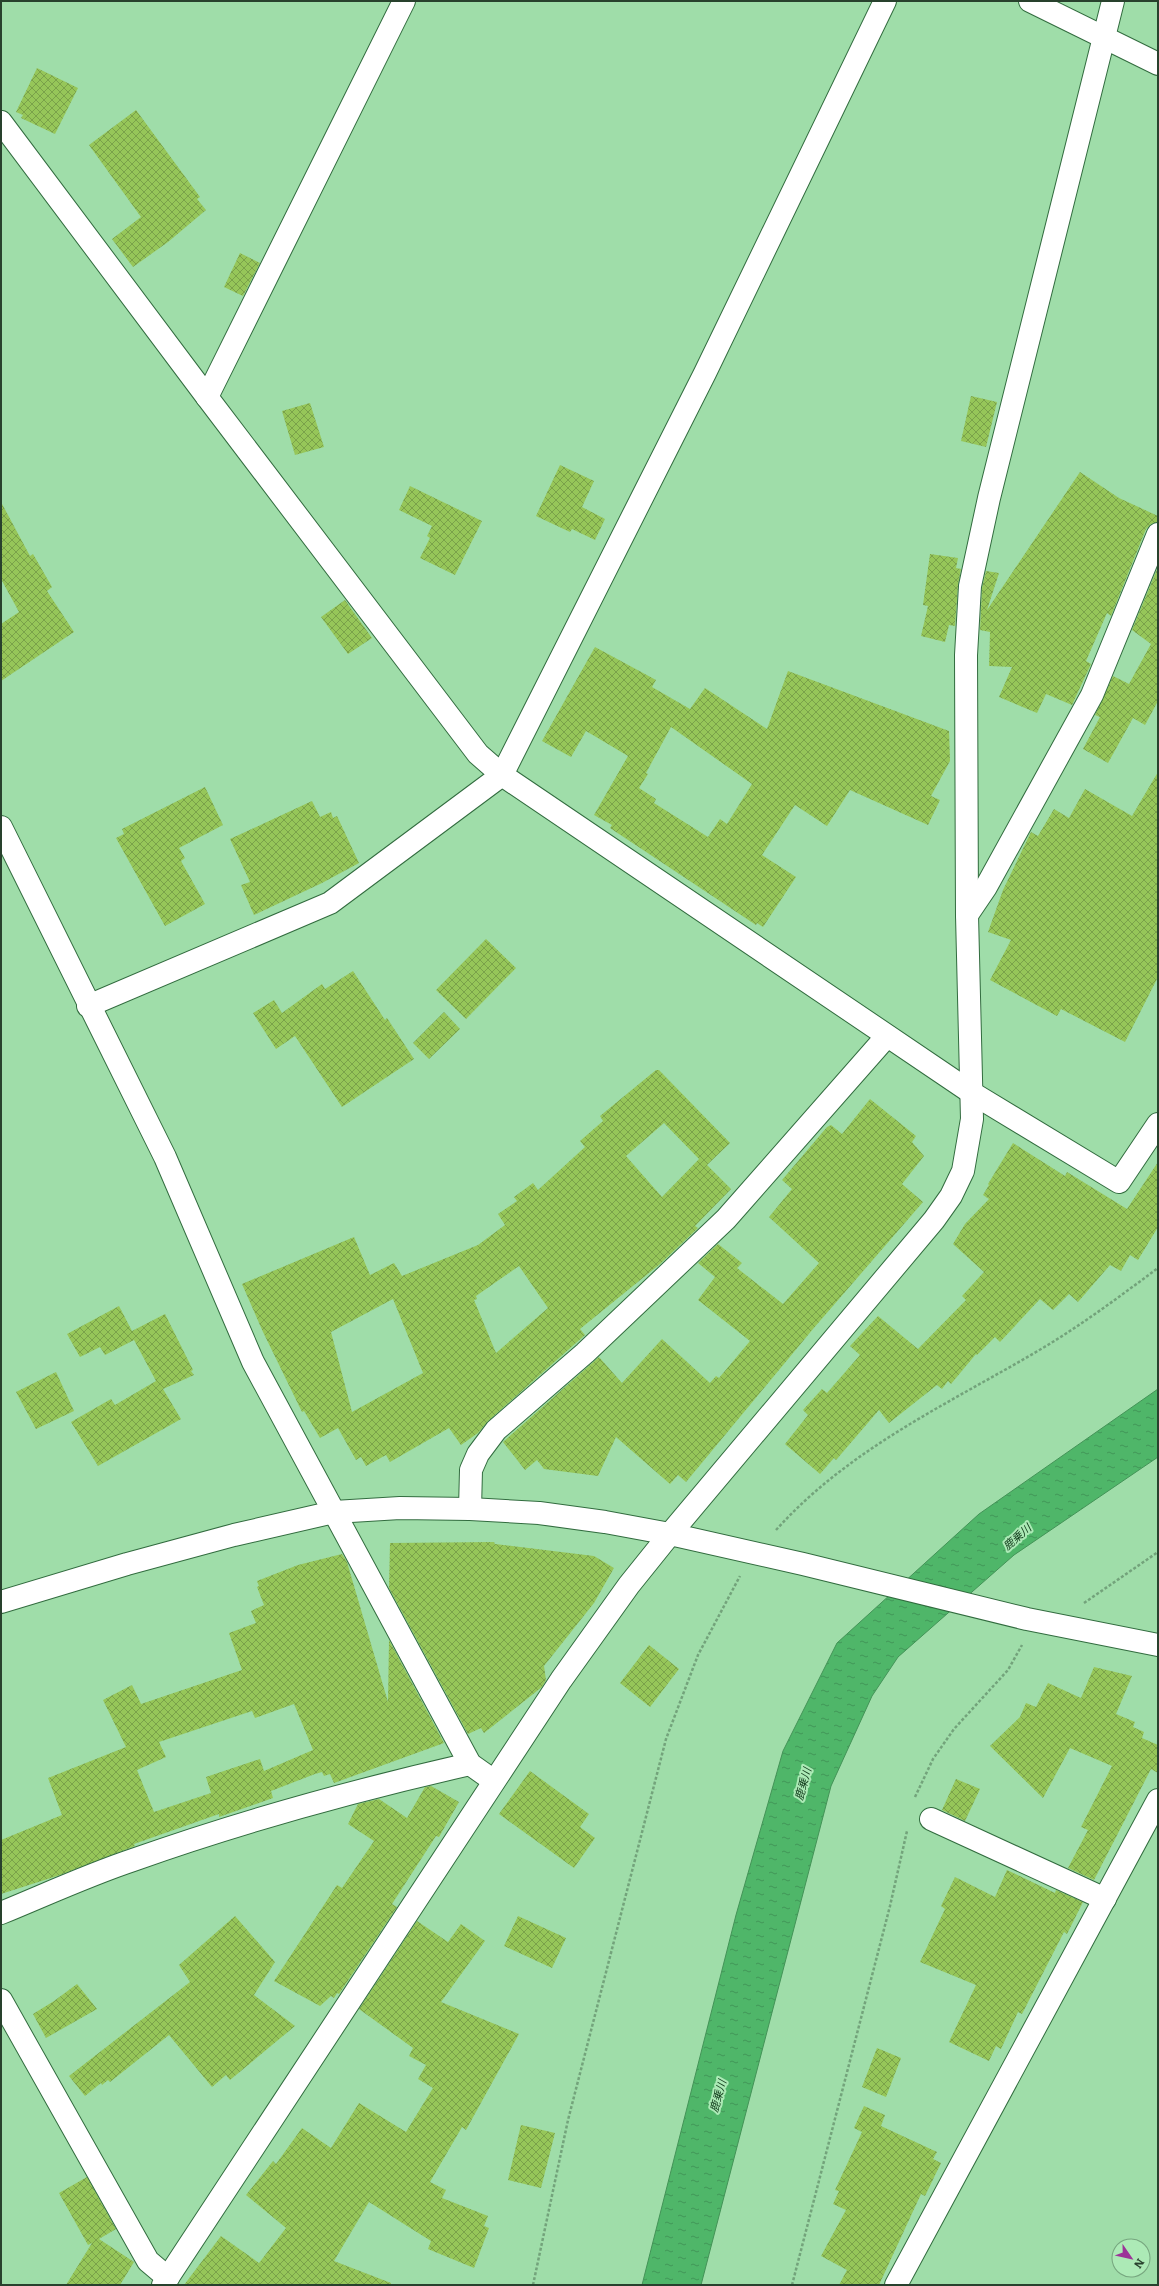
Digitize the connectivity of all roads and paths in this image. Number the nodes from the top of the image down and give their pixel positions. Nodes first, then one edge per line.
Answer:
1 (404, 1) edge
2 (885, 1) edge
3 (1030, 1) edge
4 (1113, 1) edge
5 (1104, 38) junction
6 (1158, 64) edge
7 (1, 122) edge
8 (207, 397) junction
9 (1158, 534) edge
10 (502, 775) junction
11 (1, 827) edge
12 (967, 915) junction
13 (88, 1006) junction
14 (887, 1036) junction
15 (972, 1093) junction
16 (1158, 1124) edge
17 (1158, 1268) edge
18 (470, 1509) junction
19 (334, 1512) junction
20 (670, 1534) junction
21 (1158, 1552) edge
22 (754, 1553) junction
23 (1, 1602) edge
24 (1034, 1620) junction
25 (1158, 1645) edge
26 (470, 1764) junction
27 (494, 1781) junction
28 (1158, 1800) edge
29 (914, 1804) dead end
30 (931, 1820) dead end
31 (908, 1826) dead end
32 (1105, 1899) junction
33 (1, 1913) edge
34 (1, 2000) edge
35 (166, 2282) edge
36 (533, 2285) edge
37 (792, 2285) edge
38 (896, 2285) edge

1 - 8 street
2 - 10 street
3 - 5 street
4 - 5 street
5 - 6 street
5 - 12 street
7 - 8 street
8 - 10 street
9 - 12 street
10 - 13 street
10 - 14 street
11 - 13 street
12 - 15 street
13 - 19 street
14 - 15 street
14 - 18 street
15 - 16 street
15 - 20 street
17 - 22 path
18 - 19 street
18 - 20 street
19 - 23 street
19 - 26 street
20 - 22 street
20 - 27 street
21 - 24 path
22 - 24 street
22 - 36 path
24 - 25 street
24 - 29 path
26 - 27 street
26 - 33 street
27 - 35 street
28 - 32 street
30 - 32 street
31 - 37 path
32 - 38 street
34 - 35 street

